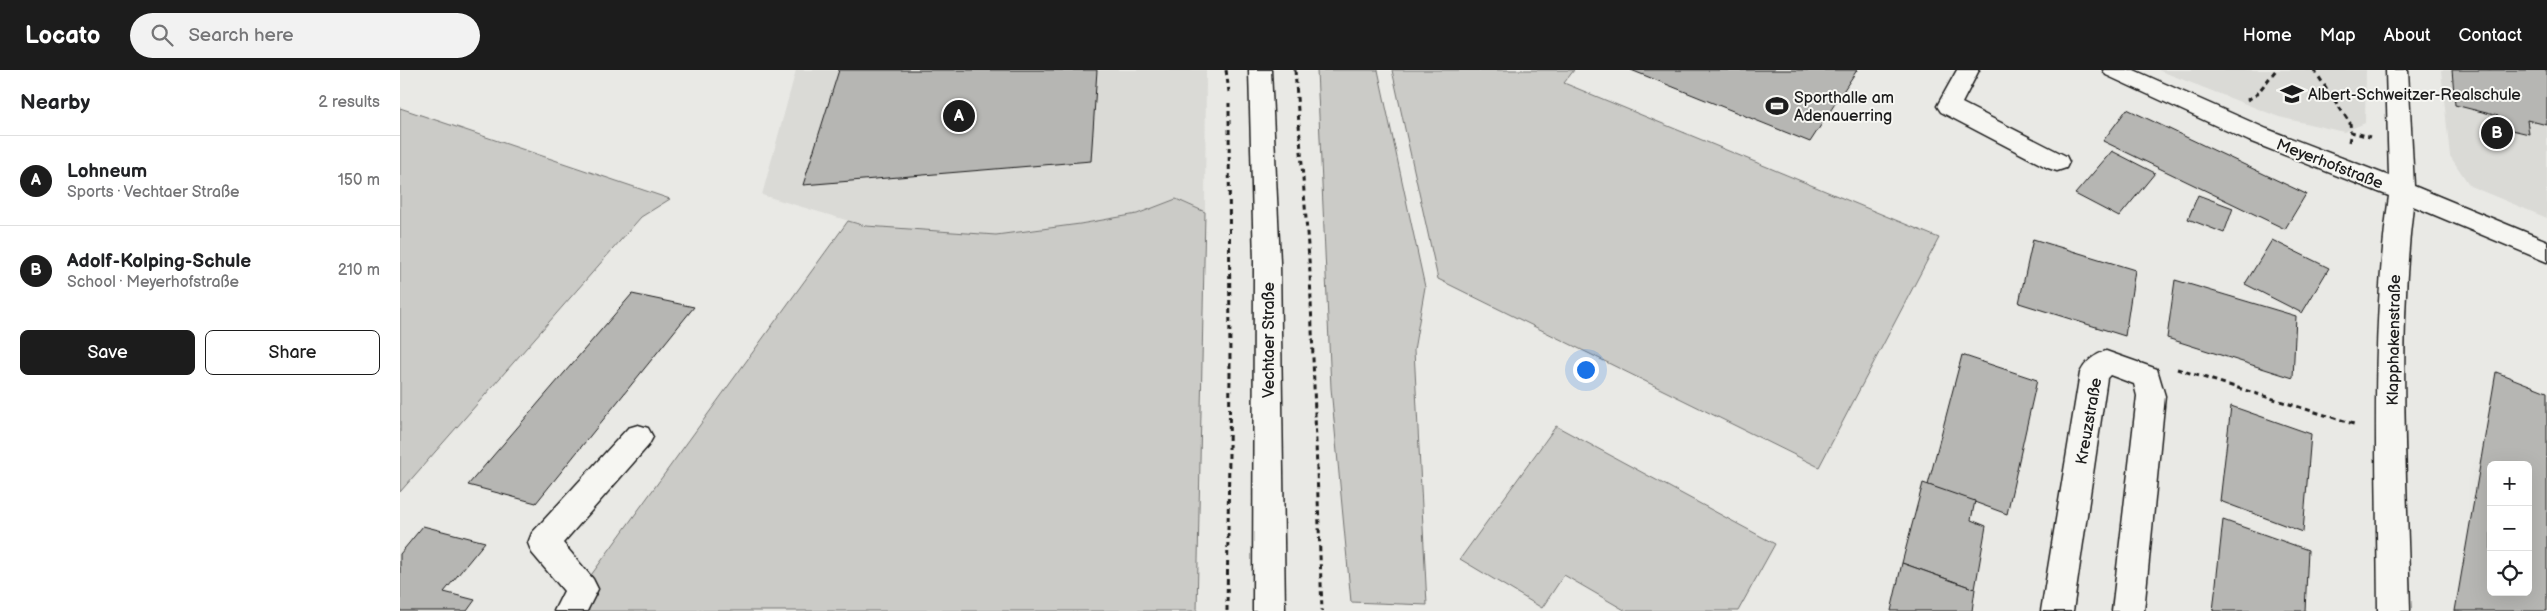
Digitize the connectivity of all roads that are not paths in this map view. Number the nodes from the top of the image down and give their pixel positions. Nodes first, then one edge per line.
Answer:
1 (1260, 70) edge
2 (1968, 70) edge
3 (2114, 70) edge
4 (2397, 70) edge
5 (2057, 162) dead end
6 (2402, 191) junction
7 (2547, 252) edge
8 (638, 436) dead end
9 (570, 611) edge
10 (1269, 611) edge
11 (2057, 611) edge
12 (2128, 611) edge
13 (2394, 611) edge

1 - 10 street, Vechtaer Straße
2 - 5 street
3 - 6 street, Meyerhofstraße
4 - 6 street, Klapphakenstraße
6 - 7 street, Meyerhofstraße
6 - 13 street, Klapphakenstraße
8 - 9 street
11 - 12 street, Kreuzstraße

